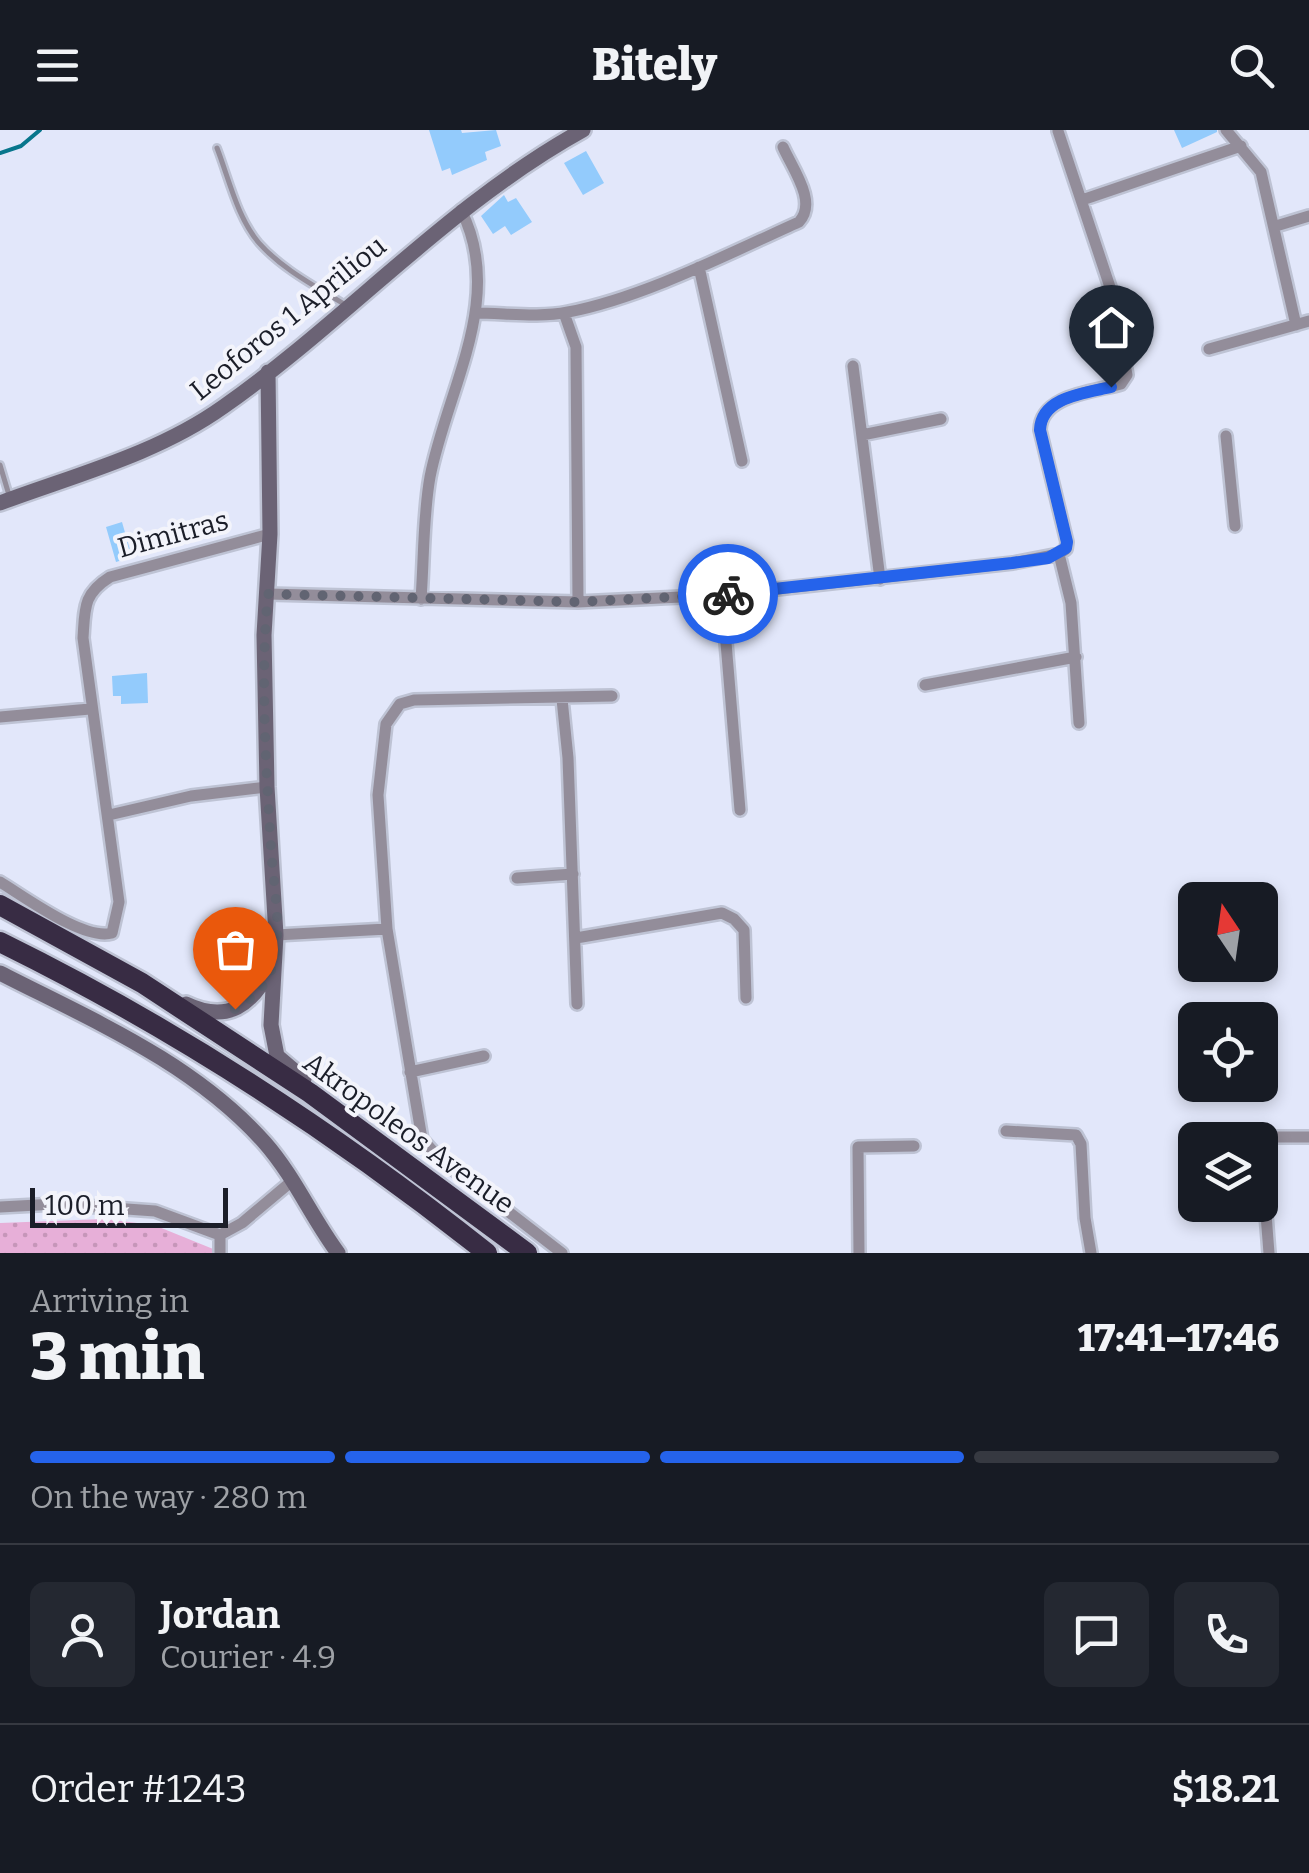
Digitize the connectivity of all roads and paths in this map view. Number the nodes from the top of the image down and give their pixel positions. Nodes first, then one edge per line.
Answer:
1 (584, 130) edge
2 (1058, 130) edge
3 (1226, 130) edge
4 (557, 137) edge
5 (782, 146) dead end
6 (1240, 146) junction
7 (217, 148) dead end
8 (1082, 200) junction
9 (461, 210) junction
10 (1309, 216) edge
11 (1276, 226) junction
12 (699, 267) junction
13 (346, 306) junction
14 (475, 313) junction
15 (564, 313) junction
16 (1302, 323) edge
17 (1209, 348) dead end
18 (853, 366) dead end
19 (268, 372) junction
20 (941, 419) dead end
21 (862, 435) junction
22 (1226, 436) dead end
23 (742, 460) dead end
24 (0, 464) edge
25 (5, 501) edge
26 (1235, 526) dead end
27 (270, 534) junction
28 (1059, 554) junction
29 (880, 578) junction
30 (268, 594) junction
31 (722, 595) junction
32 (421, 599) junction
33 (578, 602) junction
34 (1076, 658) junction
35 (925, 686) dead end
36 (612, 696) dead end
37 (562, 699) junction
38 (90, 708) junction
39 (0, 717) edge
40 (1079, 722) dead end
41 (267, 787) junction
42 (740, 810) dead end
43 (109, 815) junction
44 (573, 874) junction
45 (517, 878) dead end
46 (0, 882) edge
47 (0, 905) edge
48 (388, 928) junction
49 (276, 934) junction
50 (576, 938) junction
51 (0, 942) edge
52 (273, 964) junction
53 (0, 973) edge
54 (142, 983) junction
55 (746, 998) dead end
56 (577, 1004) dead end
57 (484, 1056) dead end
58 (410, 1072) junction
59 (1006, 1132) dead end
60 (368, 1134) junction
61 (1309, 1137) edge
62 (914, 1146) dead end
63 (292, 1181) junction
64 (0, 1206) edge
65 (220, 1235) junction
66 (220, 1253) edge
67 (338, 1253) edge
68 (487, 1253) edge
69 (527, 1253) edge
70 (562, 1253) edge
71 (859, 1253) edge
72 (1090, 1253) edge
73 (1269, 1253) edge

1 - 4 street, Leoforos 1 Apriliou
2 - 8 street
3 - 6 street
4 - 9 street, Leoforos 1 Apriliou
5 - 12 street
6 - 8 street
6 - 11 street
7 - 13 lane
8 - 28 street
9 - 13 street, Leoforos 1 Apriliou
9 - 14 street
10 - 11 street
11 - 16 street
12 - 15 street
12 - 23 street
13 - 19 street, Leoforos 1 Apriliou
14 - 15 street
14 - 32 street
15 - 33 street
16 - 17 street
18 - 21 street
19 - 25 street, Leoforos 1 Apriliou
19 - 27 street
20 - 21 street
21 - 29 street
22 - 26 street
24 - 25 lane
27 - 30 street
27 - 38 street, Dimitras
28 - 29 street
28 - 34 street
29 - 31 street
30 - 32 street
30 - 41 street
31 - 33 street
31 - 42 street
32 - 33 street
34 - 35 street
34 - 40 street
36 - 37 street
37 - 44 street
37 - 48 street
38 - 39 street
38 - 43 street
41 - 43 street
41 - 49 street
43 - 46 street
44 - 45 street
44 - 50 street
47 - 54 highway, Akropoleos Avenue
48 - 49 street
48 - 58 street
49 - 52 street
50 - 55 street
50 - 56 street
51 - 68 highway, Akropoleos Avenue
52 - 54 street
52 - 60 street
53 - 63 street
54 - 60 highway, Akropoleos Avenue
57 - 58 street
58 - 70 street
59 - 72 street
60 - 69 highway, Akropoleos Avenue
61 - 73 street
62 - 71 street
63 - 65 street
63 - 67 street
64 - 65 street
65 - 66 street

